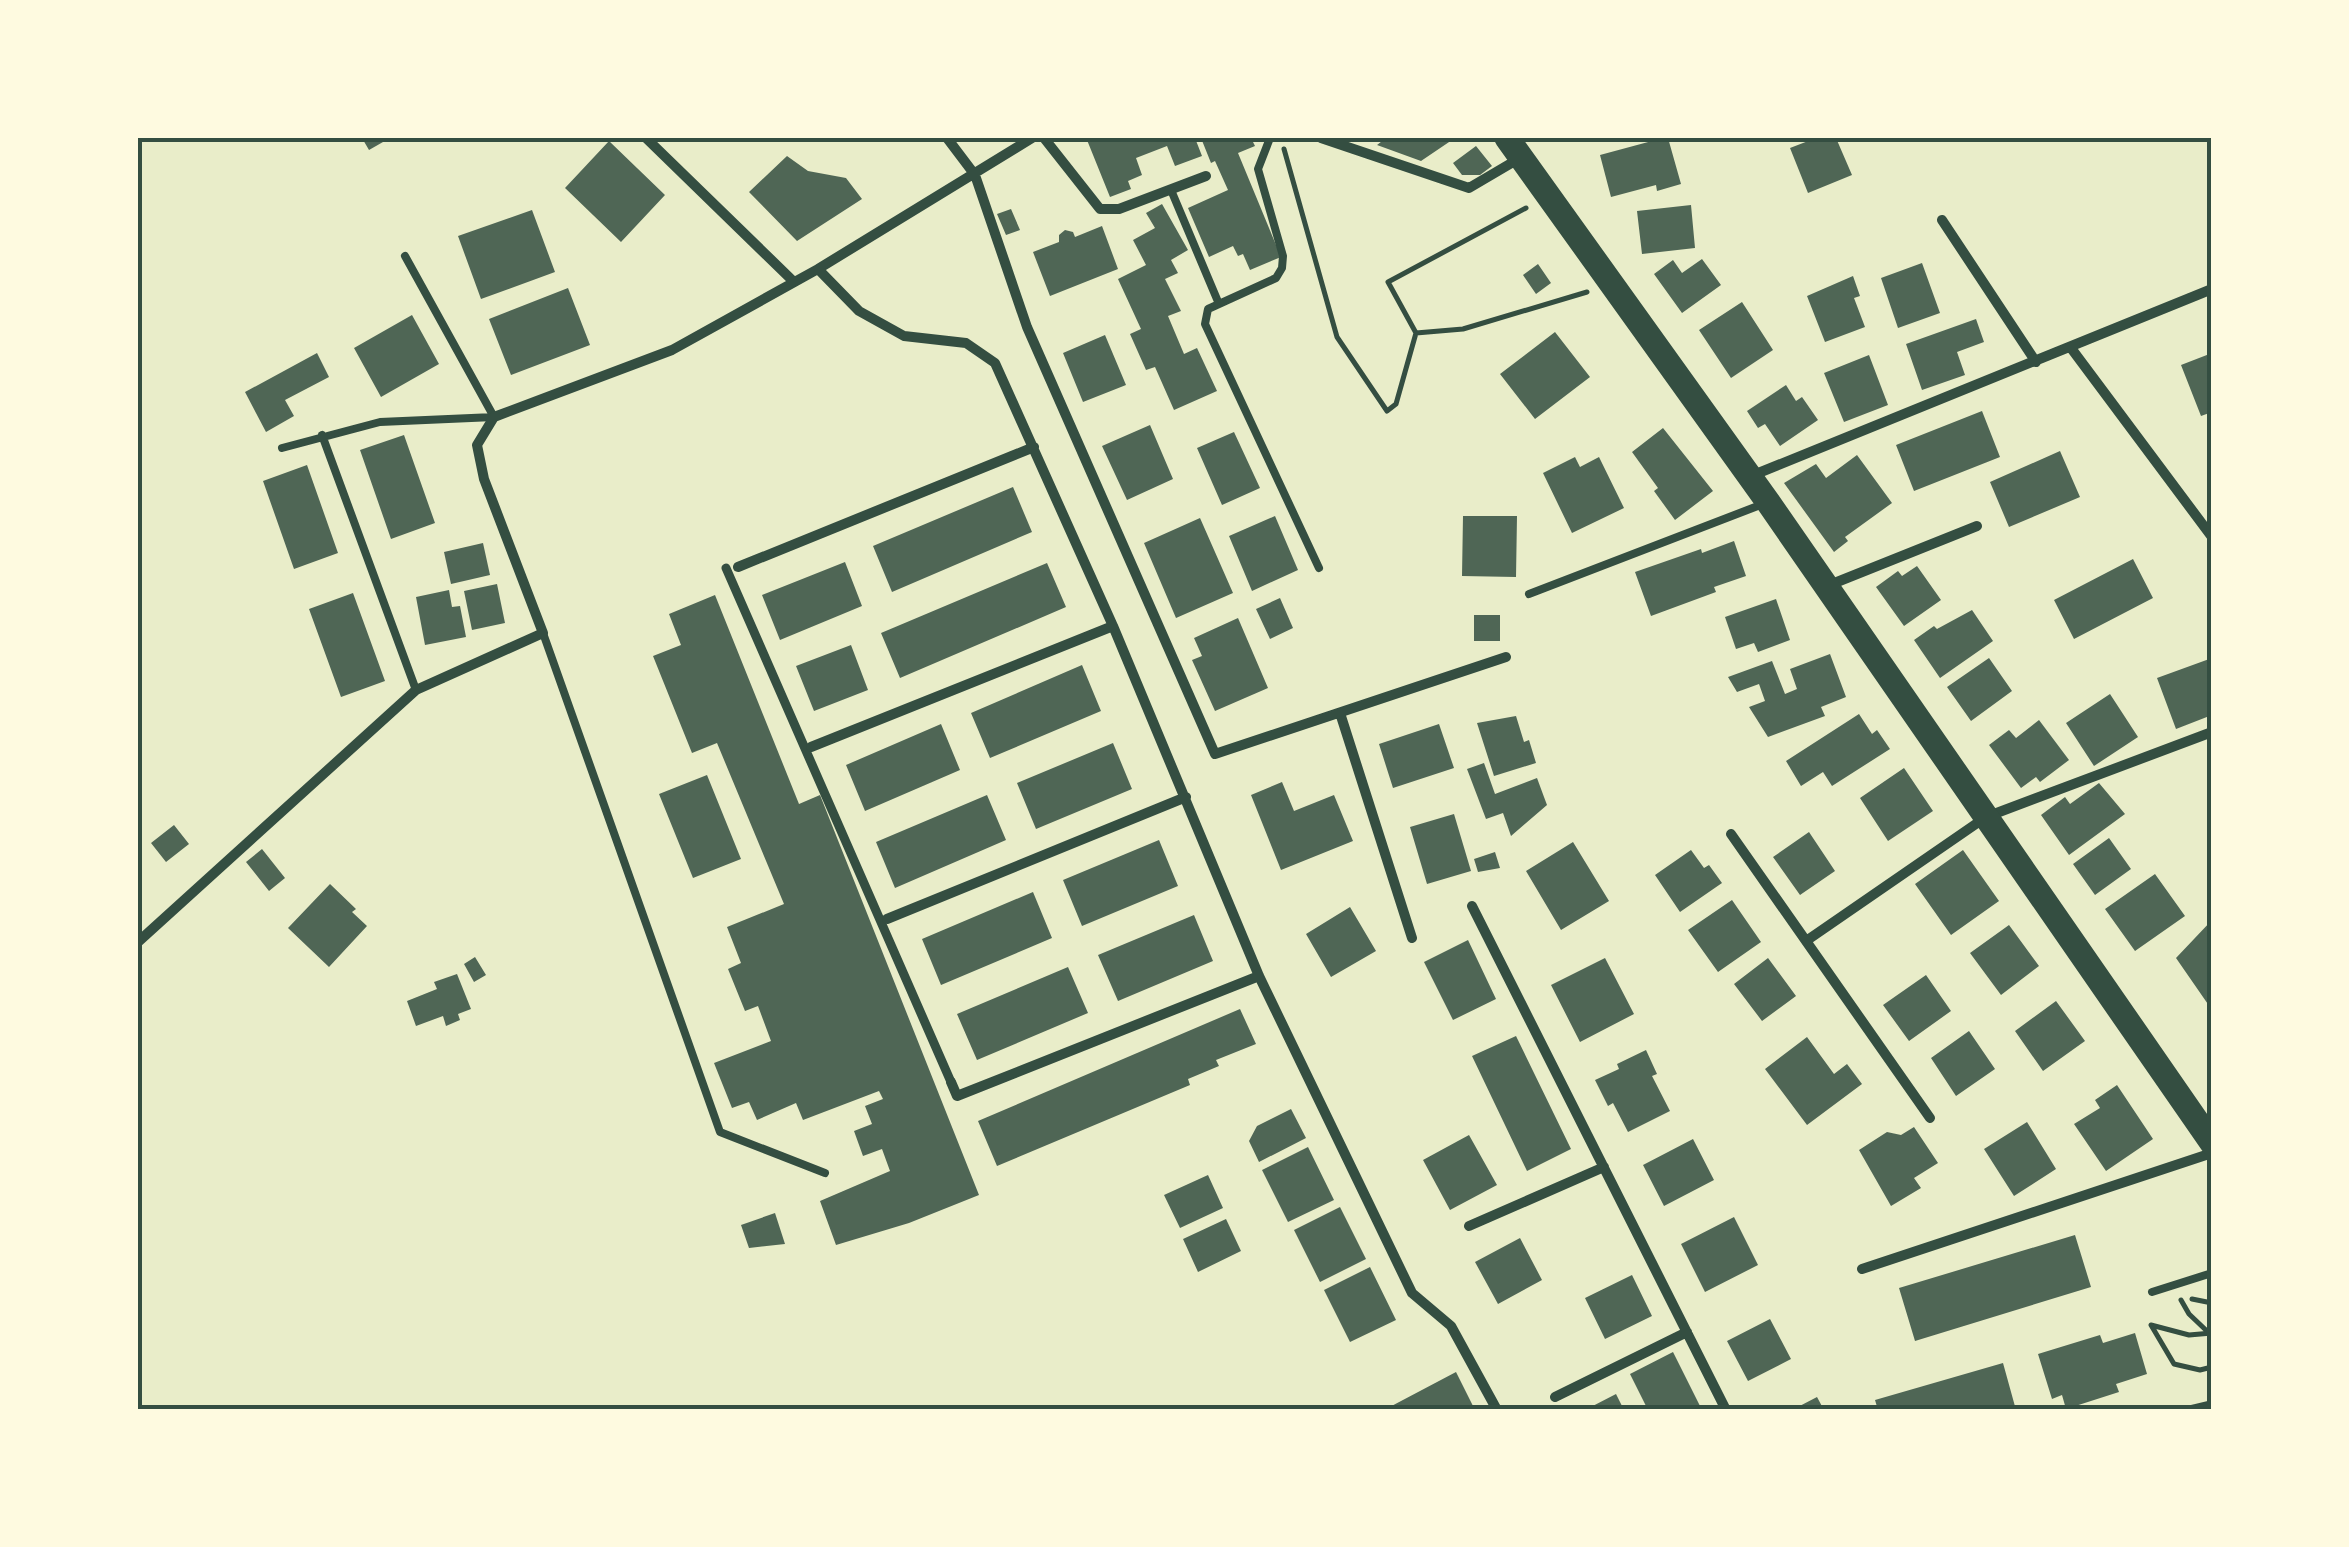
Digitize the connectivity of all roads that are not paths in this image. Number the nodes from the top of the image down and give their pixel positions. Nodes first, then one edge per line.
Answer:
1 (646, 138) edge
2 (947, 138) edge
3 (1032, 138) edge
4 (1044, 138) edge
5 (1270, 138) edge
6 (1321, 138) edge
7 (1514, 147) edge
8 (974, 175) junction
9 (1206, 176) dead end
10 (1171, 190) junction
11 (1942, 220) dead end
12 (405, 256) dead end
13 (818, 268) junction
14 (794, 282) junction
15 (2212, 289) edge
16 (1219, 304) junction
17 (2071, 348) junction
18 (2036, 362) junction
19 (494, 417) junction
20 (322, 436) junction
21 (1034, 447) junction
22 (282, 448) dead end
23 (1750, 476) junction
24 (1768, 502) junction
25 (1978, 526) dead end
26 (2212, 538) edge
27 (732, 568) joint
28 (1319, 568) dead end
29 (1826, 586) junction
30 (1529, 594) dead end
31 (1114, 626) junction
32 (543, 634) junction
33 (1506, 658) dead end
34 (416, 690) junction
35 (1340, 713) junction
36 (2212, 732) edge
37 (808, 748) junction
38 (1186, 797) junction
39 (1986, 817) junction
40 (1732, 834) dead end
41 (1472, 906) dead end
42 (884, 920) junction
43 (1412, 938) dead end
44 (1806, 941) junction
45 (138, 942) edge
46 (1259, 976) junction
47 (951, 1082) joint
48 (1930, 1118) dead end
49 (2212, 1143) edge
50 (2212, 1153) edge
51 (1604, 1168) junction
52 (825, 1172) dead end
53 (1469, 1226) dead end
54 (1862, 1269) dead end
55 (2212, 1273) edge
56 (2152, 1292) dead end
57 (1687, 1332) junction
58 (1555, 1397) dead end
59 (2212, 1405) edge
60 (1497, 1410) edge
61 (1726, 1410) edge
62 (2191, 1410) edge

1 - 14 street
2 - 8 street
3 - 8 street
4 - 10 street
5 - 16 lane
6 - 7 street
7 - 23 main road
8 - 13 street
8 - 35 street
9 - 10 street
10 - 16 lane
11 - 18 street
12 - 19 lane
13 - 14 street
13 - 21 street
14 - 19 street
15 - 17 street
16 - 28 lane
17 - 18 street
17 - 26 street
18 - 23 street
19 - 20 lane
19 - 32 street
20 - 22 lane
20 - 34 lane
21 - 27 street
21 - 31 street
23 - 24 main road
24 - 29 main road
24 - 30 lane
25 - 29 street
27 - 37 street
29 - 39 main road
31 - 37 street
31 - 38 street
32 - 34 street
32 - 52 lane
33 - 35 street
34 - 45 street
35 - 43 street
36 - 39 street
37 - 42 street
38 - 42 street
38 - 46 street
39 - 44 street
39 - 49 main road
40 - 44 street
41 - 51 street
42 - 47 street
44 - 48 street
46 - 47 street
46 - 60 street
50 - 54 street
51 - 53 street
51 - 57 street
55 - 56 lane
57 - 58 street
57 - 61 street
59 - 62 street

